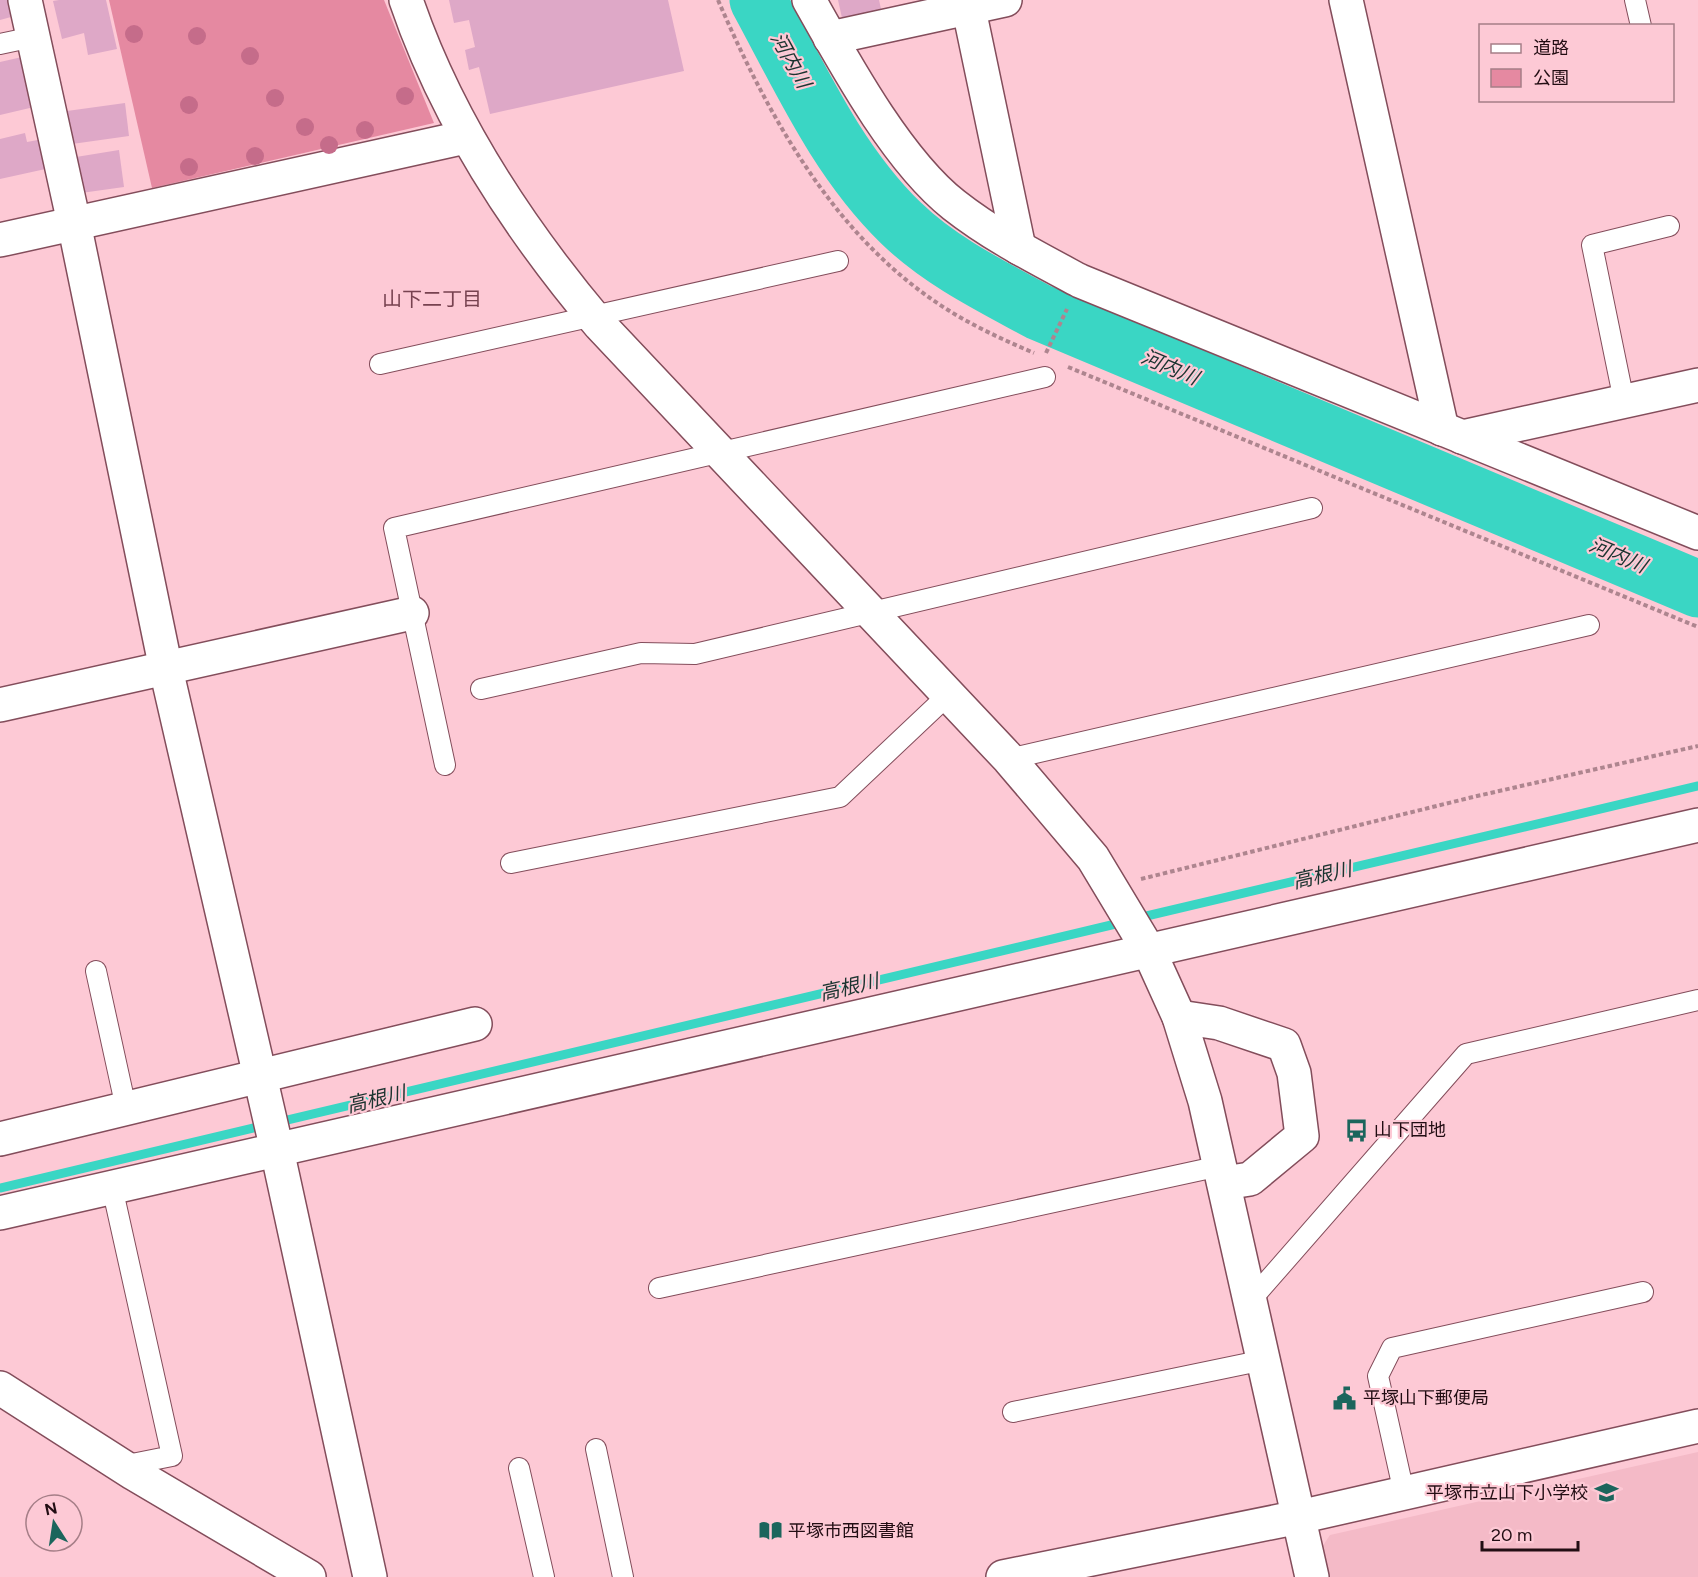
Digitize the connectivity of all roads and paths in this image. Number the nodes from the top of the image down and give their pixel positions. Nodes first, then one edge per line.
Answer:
1 (25, 0) edge
2 (406, 0) edge
3 (718, 0) edge
4 (809, 0) edge
5 (1005, 0) edge
6 (1346, 0) edge
7 (1635, 0) edge
8 (969, 4) edge
9 (1641, 24) edge
10 (33, 37) junction
11 (830, 38) junction
12 (0, 44) edge
13 (466, 137) junction
14 (74, 223) junction
15 (1669, 226) dead end
16 (0, 240) edge
17 (1019, 248) junction
18 (838, 261) dead end
19 (1069, 304) dead end
20 (593, 318) junction
21 (380, 364) dead end
22 (1066, 366) dead end
23 (1045, 377) dead end
24 (1698, 385) edge
25 (1624, 401) junction
26 (1452, 433) junction
27 (719, 451) junction
28 (1312, 508) dead end
29 (1698, 533) edge
30 (870, 612) junction
31 (412, 613) junction
32 (1589, 625) dead end
33 (1698, 627) edge
34 (166, 669) junction
35 (481, 689) dead end
36 (948, 694) junction
37 (0, 705) edge
38 (1698, 746) edge
39 (1009, 759) junction
40 (445, 765) dead end
41 (1698, 825) edge
42 (511, 863) dead end
43 (1112, 886) junction
44 (1145, 947) junction
45 (96, 971) dead end
46 (1698, 1000) edge
47 (1179, 1017) junction
48 (475, 1024) dead end
49 (260, 1075) junction
50 (126, 1108) junction
51 (0, 1139) edge
52 (278, 1150) junction
53 (1222, 1175) junction
54 (112, 1186) junction
55 (0, 1213) edge
56 (659, 1288) dead end
57 (1643, 1292) dead end
58 (1250, 1301) junction
59 (1264, 1360) junction
60 (0, 1388) edge
61 (1013, 1412) dead end
62 (1698, 1426) edge
63 (596, 1449) dead end
64 (122, 1466) junction
65 (519, 1468) dead end
66 (1404, 1493) junction
67 (1299, 1517) junction
68 (309, 1577) edge
69 (370, 1577) edge
70 (544, 1577) edge
71 (623, 1577) edge
72 (1003, 1577) edge
73 (1312, 1577) edge

1 - 10 street
2 - 13 street
3 - 19 path
4 - 11 street
5 - 8 street
6 - 26 street
7 - 9 lane
8 - 11 street
8 - 17 street
10 - 12 lane
10 - 14 street
11 - 17 street
13 - 14 street
13 - 20 street
14 - 16 street
14 - 34 street
15 - 25 lane
17 - 26 street
18 - 20 lane
20 - 21 lane
20 - 27 street
22 - 33 path
23 - 27 lane
24 - 25 street
25 - 26 street
26 - 29 street
27 - 30 street
27 - 31 lane
28 - 30 lane
30 - 35 lane
30 - 36 street
31 - 34 street
31 - 40 lane
32 - 39 lane
34 - 37 street
34 - 49 street
36 - 39 street
36 - 42 lane
38 - 43 path
39 - 43 street
41 - 44 street
43 - 44 street
44 - 47 street
44 - 52 street
45 - 50 lane
46 - 58 lane
47 - 53 street
47 - 53 street
48 - 49 street
49 - 50 street
49 - 52 street
50 - 51 street
52 - 54 street
52 - 69 street
53 - 56 lane
53 - 58 street
54 - 55 street
54 - 64 lane
57 - 66 lane
58 - 59 street
59 - 61 lane
59 - 67 street
60 - 64 street
62 - 66 street
63 - 71 lane
64 - 68 street
65 - 70 lane
66 - 67 street
67 - 72 street
67 - 73 street

